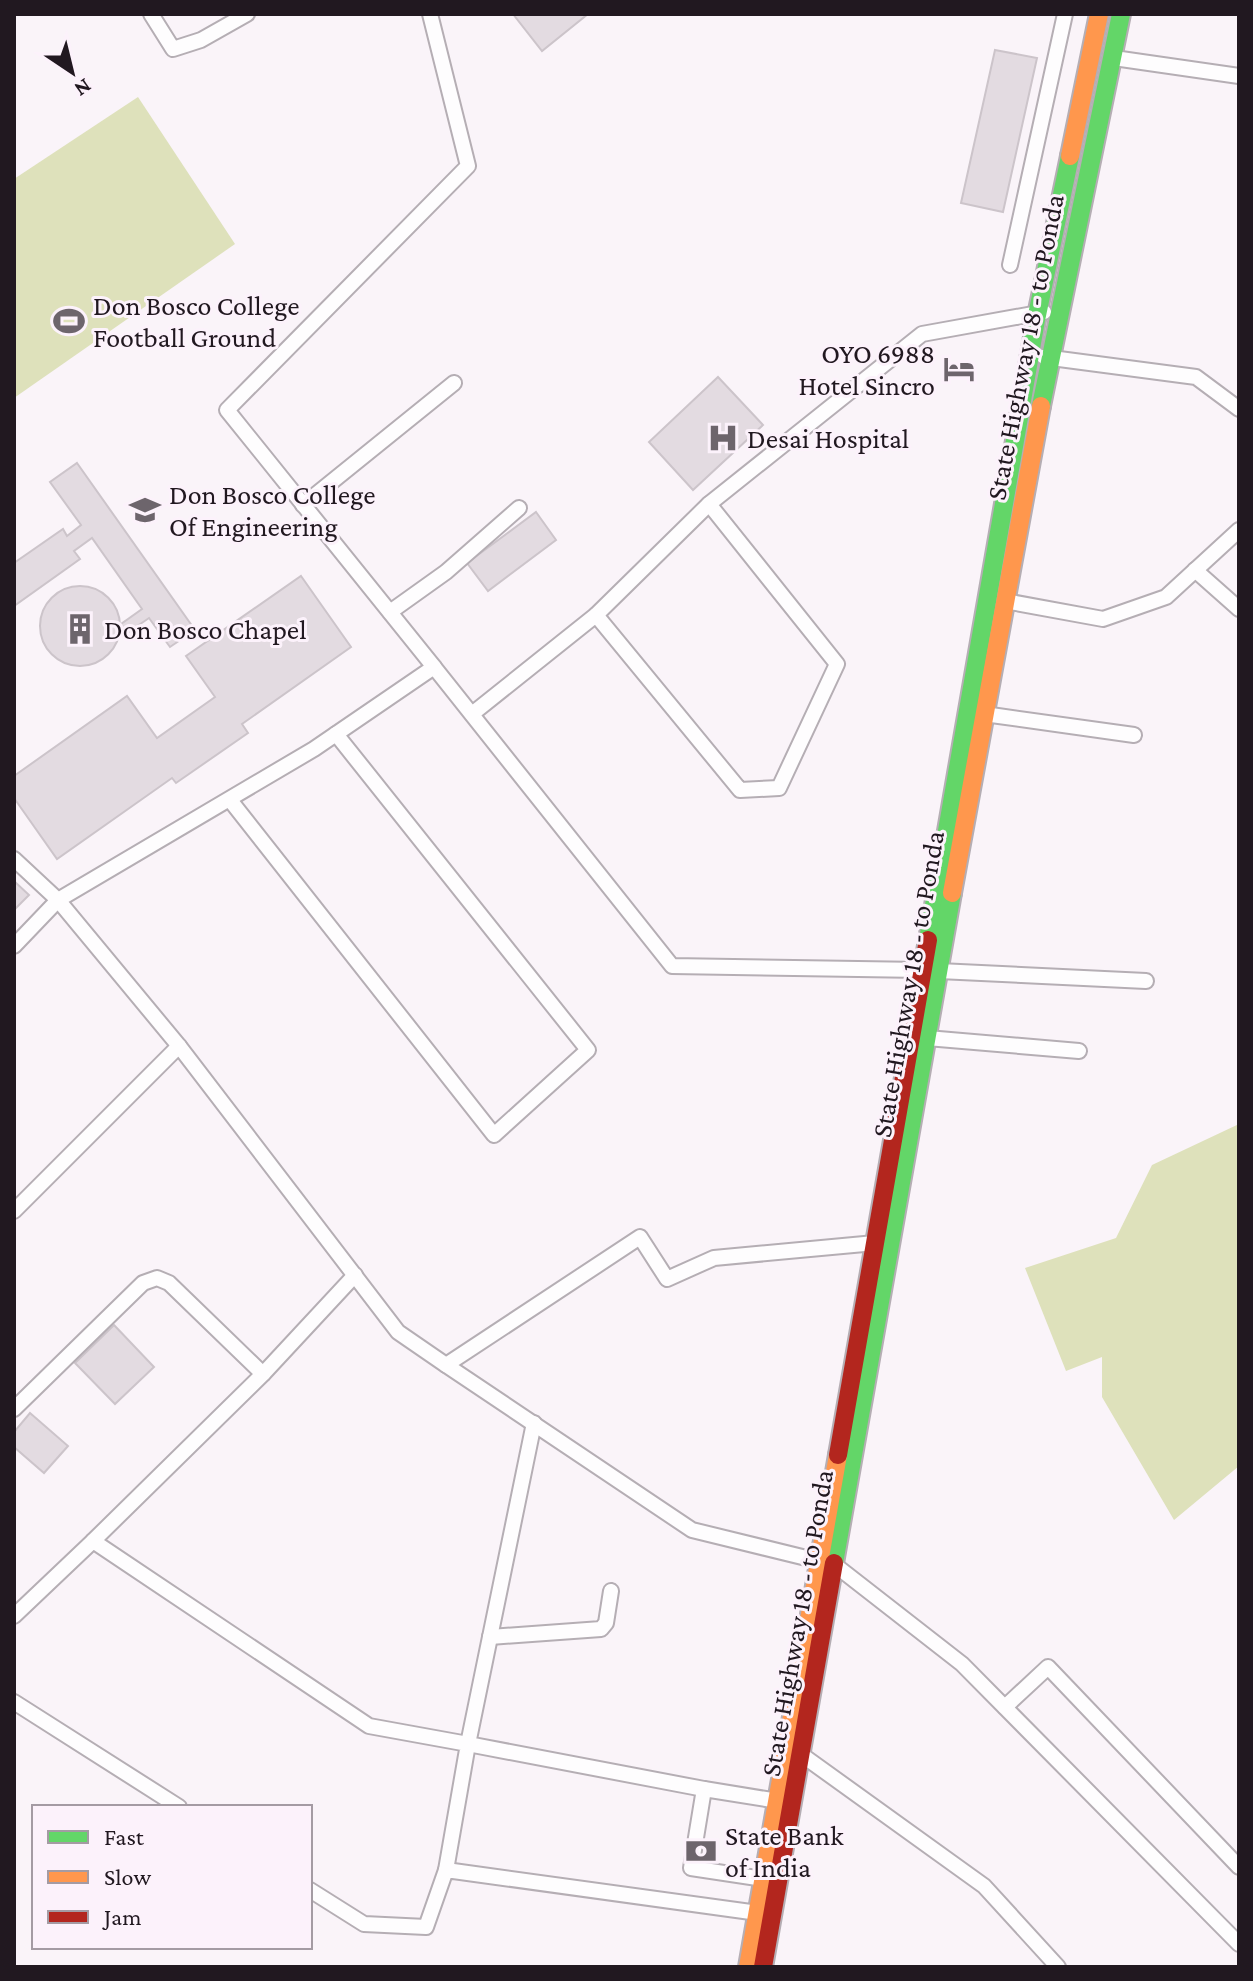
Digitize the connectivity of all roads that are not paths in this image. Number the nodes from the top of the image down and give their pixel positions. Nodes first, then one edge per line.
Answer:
1 (151, 14) edge
2 (247, 14) edge
3 (430, 14) edge
4 (1065, 14) edge
5 (1099, 14) edge
6 (1121, 14) edge
7 (1114, 58) junction
8 (1239, 76) edge
9 (1010, 265) dead end
10 (1038, 311) junction
11 (1058, 313) junction
12 (1030, 355) junction
13 (1051, 358) junction
14 (454, 383) dead end
15 (1239, 409) edge
16 (709, 504) junction
17 (303, 505) junction
18 (519, 508) dead end
19 (1239, 530) edge
20 (1195, 570) junction
21 (1005, 601) junction
22 (1239, 609) edge
23 (390, 612) junction
24 (596, 615) junction
25 (434, 667) junction
26 (472, 714) junction
27 (984, 714) junction
28 (336, 734) junction
29 (1134, 735) dead end
30 (230, 800) junction
31 (14, 859) edge
32 (58, 900) junction
33 (14, 946) edge
34 (931, 971) junction
35 (1146, 981) dead end
36 (927, 1038) junction
37 (179, 1046) junction
38 (1079, 1051) dead end
39 (14, 1211) edge
40 (875, 1243) junction
41 (355, 1275) junction
42 (446, 1365) junction
43 (263, 1374) junction
44 (14, 1409) edge
45 (534, 1423) junction
46 (93, 1541) junction
47 (827, 1564) junction
48 (611, 1591) dead end
49 (14, 1616) edge
50 (490, 1637) junction
51 (19, 1706) edge
52 (1005, 1707) junction
53 (14, 1723) edge
54 (468, 1744) junction
55 (802, 1755) junction
56 (704, 1789) junction
57 (778, 1801) junction
58 (176, 1805) edge
59 (1239, 1867) edge
60 (446, 1870) junction
61 (764, 1879) junction
62 (312, 1891) edge
63 (758, 1913) junction
64 (1239, 1944) edge
65 (748, 1967) edge
66 (763, 1967) edge
67 (1058, 1967) edge

1 - 2 street
3 - 17 street
4 - 9 street
5 - 10 main road, State Highway 18 - to Ponda
6 - 7 main road, State Highway 18 - to Ponda
7 - 8 street
7 - 11 main road, State Highway 18 - to Ponda
10 - 11 street
10 - 12 main road, State Highway 18 - to Ponda
10 - 16 street
11 - 13 main road, State Highway 18 - to Ponda
12 - 13 street
12 - 34 main road, State Highway 18 - to Ponda
13 - 15 street
13 - 21 main road, State Highway 18 - to Ponda
14 - 17 street
16 - 24 street
16 - 24 street
17 - 23 street
18 - 23 street
19 - 20 street
20 - 21 street
20 - 22 street
21 - 27 main road, State Highway 18 - to Ponda
23 - 25 street
24 - 26 street
25 - 26 street
25 - 28 street
26 - 34 street
27 - 29 street
27 - 34 main road, State Highway 18 - to Ponda
28 - 30 street
28 - 30 street
30 - 32 street
31 - 32 street
32 - 33 street
32 - 37 street
34 - 35 street
34 - 36 main road, State Highway 18 - to Ponda
34 - 40 main road, State Highway 18 - to Ponda
36 - 38 street
36 - 47 main road, State Highway 18 - to Ponda
37 - 39 street
37 - 41 street
40 - 42 street
40 - 47 main road, State Highway 18 - to Ponda
41 - 42 street
41 - 43 street
42 - 45 street
43 - 44 street
43 - 46 street
45 - 47 street
45 - 50 street
46 - 49 street
46 - 54 street
47 - 52 street
47 - 55 main road, State Highway 18 - to Ponda
47 - 57 main road, State Highway 18 - to Ponda
48 - 50 street
50 - 54 street
51 - 53 street
51 - 58 street
52 - 59 street
52 - 64 street
54 - 56 street
54 - 60 street
55 - 66 main road, State Highway 18 - to Ponda
55 - 67 street
56 - 57 street
56 - 61 street
57 - 61 main road, State Highway 18 - to Ponda
60 - 62 street
60 - 63 street
61 - 63 main road, State Highway 18 - to Ponda
63 - 65 main road, State Highway 18 - to Ponda

